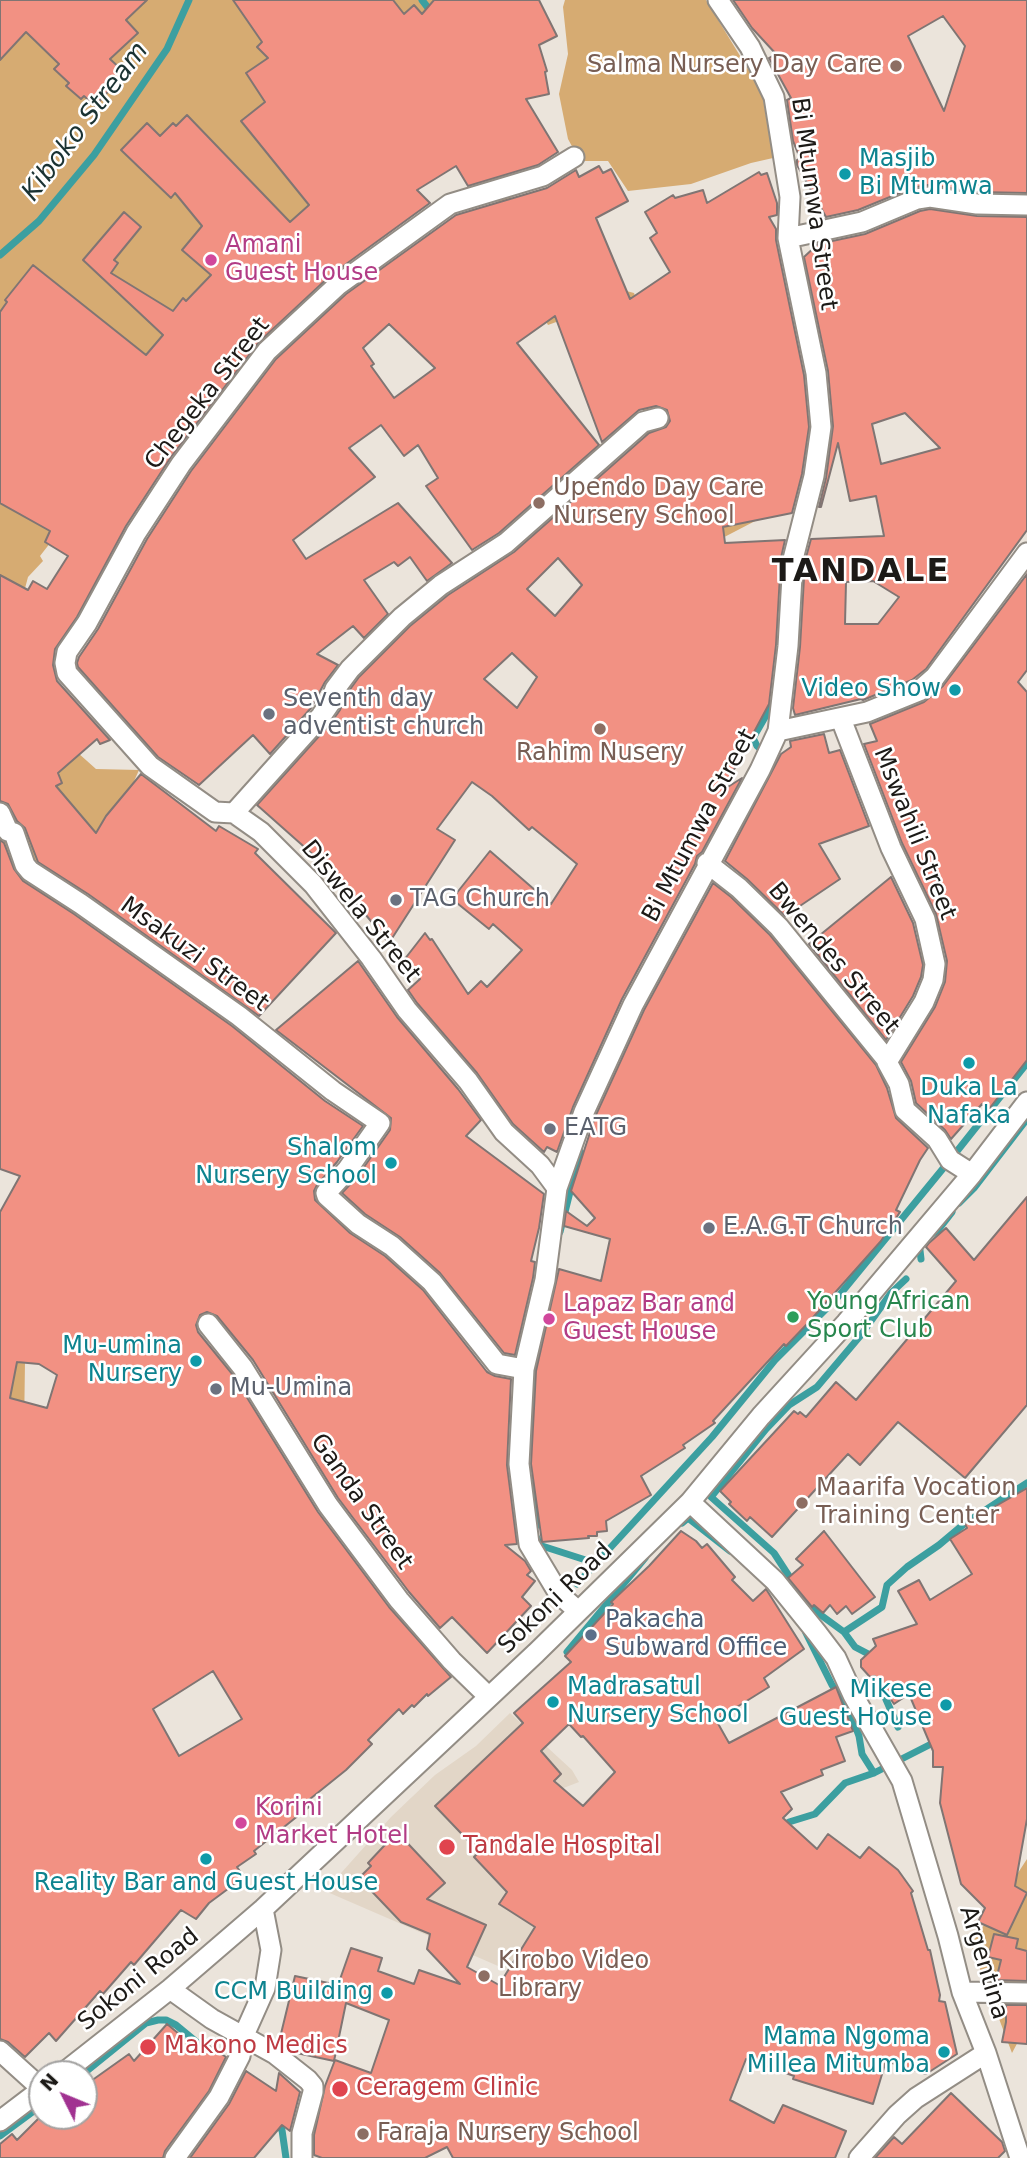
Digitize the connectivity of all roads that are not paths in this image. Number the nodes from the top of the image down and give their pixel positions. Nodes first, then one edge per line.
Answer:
1 (718, 0) edge
2 (574, 158) dead end
3 (1027, 205) edge
4 (788, 239) junction
5 (659, 418) dead end
6 (1027, 553) edge
7 (67, 673) joint
8 (841, 719) junction
9 (778, 731) junction
10 (0, 813) edge
11 (234, 813) junction
12 (707, 863) junction
13 (887, 1060) junction
14 (1027, 1102) edge
15 (972, 1174) junction
16 (557, 1188) junction
17 (208, 1324) dead end
18 (524, 1369) junction
19 (690, 1502) junction
20 (578, 1611) junction
21 (489, 1697) junction
22 (262, 1909) junction
23 (170, 1989) junction
24 (962, 1992) junction
25 (1027, 1993) edge
26 (244, 2035) junction
27 (0, 2051) edge
28 (986, 2053) junction
29 (80, 2060) edge
30 (28, 2076) edge
31 (28, 2100) edge
32 (0, 2121) edge
33 (175, 2158) edge
34 (302, 2158) edge
35 (859, 2158) edge
36 (1020, 2158) edge

1 - 4 street, Bi Mtumwa Street
2 - 7 street, Chegeka Street
3 - 4 street
4 - 9 street, Bi Mtumwa Street
5 - 11 street
6 - 8 street
7 - 11 street, Diswela Street
8 - 9 street
8 - 13 street, Mswahili Street
9 - 12 street, Bi Mtumwa Street
10 - 18 street, Msakuzi Street
11 - 16 street, Diswela Street
12 - 13 street, Bwendes Street
12 - 16 street, Bi Mtumwa Street
13 - 15 street
14 - 15 street, Sokoni Road
15 - 19 street, Sokoni Road
16 - 18 street, Bi Mtumwa Street
17 - 21 street, Ganda Street
18 - 20 street, Bi Mtumwa Street
19 - 20 street, Sokoni Road
19 - 24 street, Argentina
20 - 21 street, Sokoni Road
21 - 22 street, Sokoni Road
22 - 23 street, Sokoni Road
22 - 26 street
23 - 26 street
23 - 29 street, Sokoni Road
24 - 25 street
24 - 28 street, Argentina
26 - 33 street
26 - 34 street
27 - 30 street
28 - 35 street
28 - 36 street, Argentina
31 - 32 street

